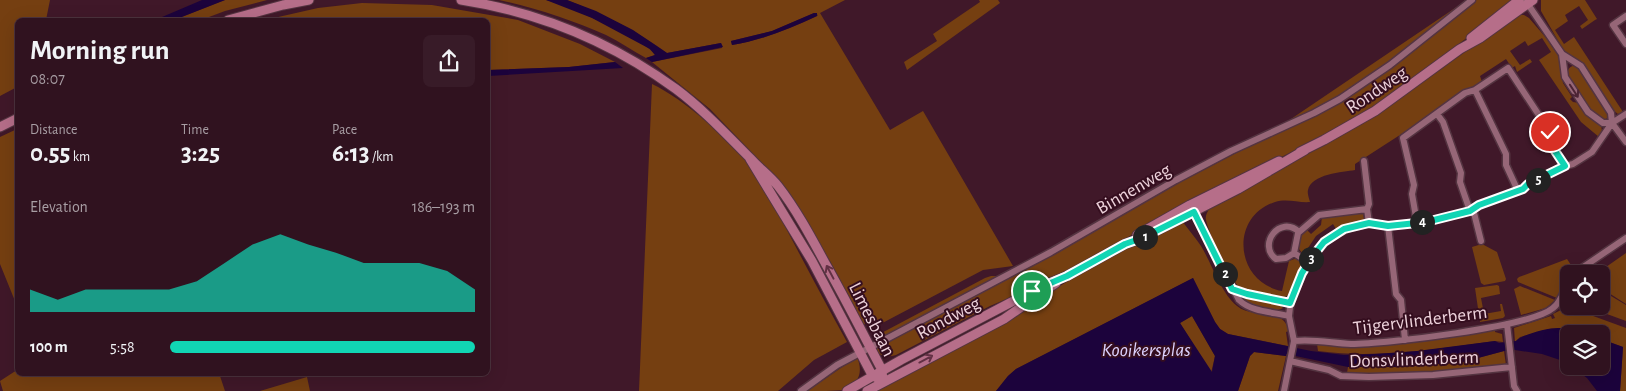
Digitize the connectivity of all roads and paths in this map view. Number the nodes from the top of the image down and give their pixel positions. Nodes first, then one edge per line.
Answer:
1 (309, 0) edge
2 (462, 0) edge
3 (1472, 0) edge
4 (1526, 1) edge
5 (1626, 16) edge
6 (235, 18) edge
7 (1626, 44) edge
8 (1562, 54) junction
9 (1475, 90) junction
10 (1437, 114) junction
11 (1626, 114) edge
12 (15, 120) edge
13 (1612, 123) junction
14 (0, 127) edge
15 (1626, 142) edge
16 (750, 159) junction
17 (1364, 161) dead end
18 (1565, 166) junction
19 (1518, 191) junction
20 (1192, 209) junction
21 (1367, 209) junction
22 (1471, 210) junction
23 (1369, 223) junction
24 (1417, 223) junction
25 (1388, 226) junction
26 (1299, 232) junction
27 (1626, 238) edge
28 (1481, 241) dead end
29 (1294, 253) junction
30 (1308, 262) junction
31 (1586, 265) edge
32 (1067, 276) junction
33 (1232, 289) junction
34 (1560, 299) edge
35 (1289, 309) junction
36 (1507, 324) junction
37 (1405, 340) junction
38 (868, 344) junction
39 (1294, 344) junction
40 (859, 350) junction
41 (1290, 359) junction
42 (1512, 367) junction
43 (882, 370) junction
44 (872, 375) junction
45 (883, 382) junction
46 (801, 391) edge
47 (847, 391) edge
48 (867, 391) edge
49 (1284, 391) edge
50 (1517, 391) edge

1 - 6 main road
2 - 16 main road, Limesbaan
3 - 38 street, Binnenweg
4 - 8 street
4 - 20 main road, Rondweg
5 - 7 street
8 - 13 street
8 -> 13 street
9 - 10 street
9 - 18 street
9 - 19 street
10 - 22 street
10 - 24 street
11 - 13 street
12 - 14 main road
13 - 15 street
13 - 18 street
38 -> 16 main road, Limesbaan
16 - 40 main road, Limesbaan
17 - 21 street
18 - 19 street
19 - 22 street
20 - 32 main road, Rondweg
20 - 33 street
21 - 23 street
21 - 26 street
22 - 24 street
22 - 28 street
23 - 25 street
23 - 30 street
24 - 25 street
25 - 37 street
26 - 29 street
26 - 29 street
27 - 31 street
29 - 30 street
30 - 35 street
32 - 43 main road, Rondweg
45 -> 32 main road, Rondweg
33 - 35 street
33 - 35 street
34 - 36 street, Tijgervlinderberm
35 - 39 street
36 - 37 street, Tijgervlinderberm
36 - 42 street
37 - 39 street, Tijgervlinderberm
38 - 40 street, Binnenweg
38 - 43 main road, Limesbaan
39 - 41 street
40 - 44 main road, Limesbaan
40 - 46 street, Binnenweg
41 - 42 street, Donsvlinderberm
41 - 49 street
42 - 50 street
43 - 44 main road, Rondweg
43 - 45 main road, Limesbaan
44 - 45 main road, Limesbaan
44 - 47 main road, Rondweg
45 - 48 main road, Rondweg

